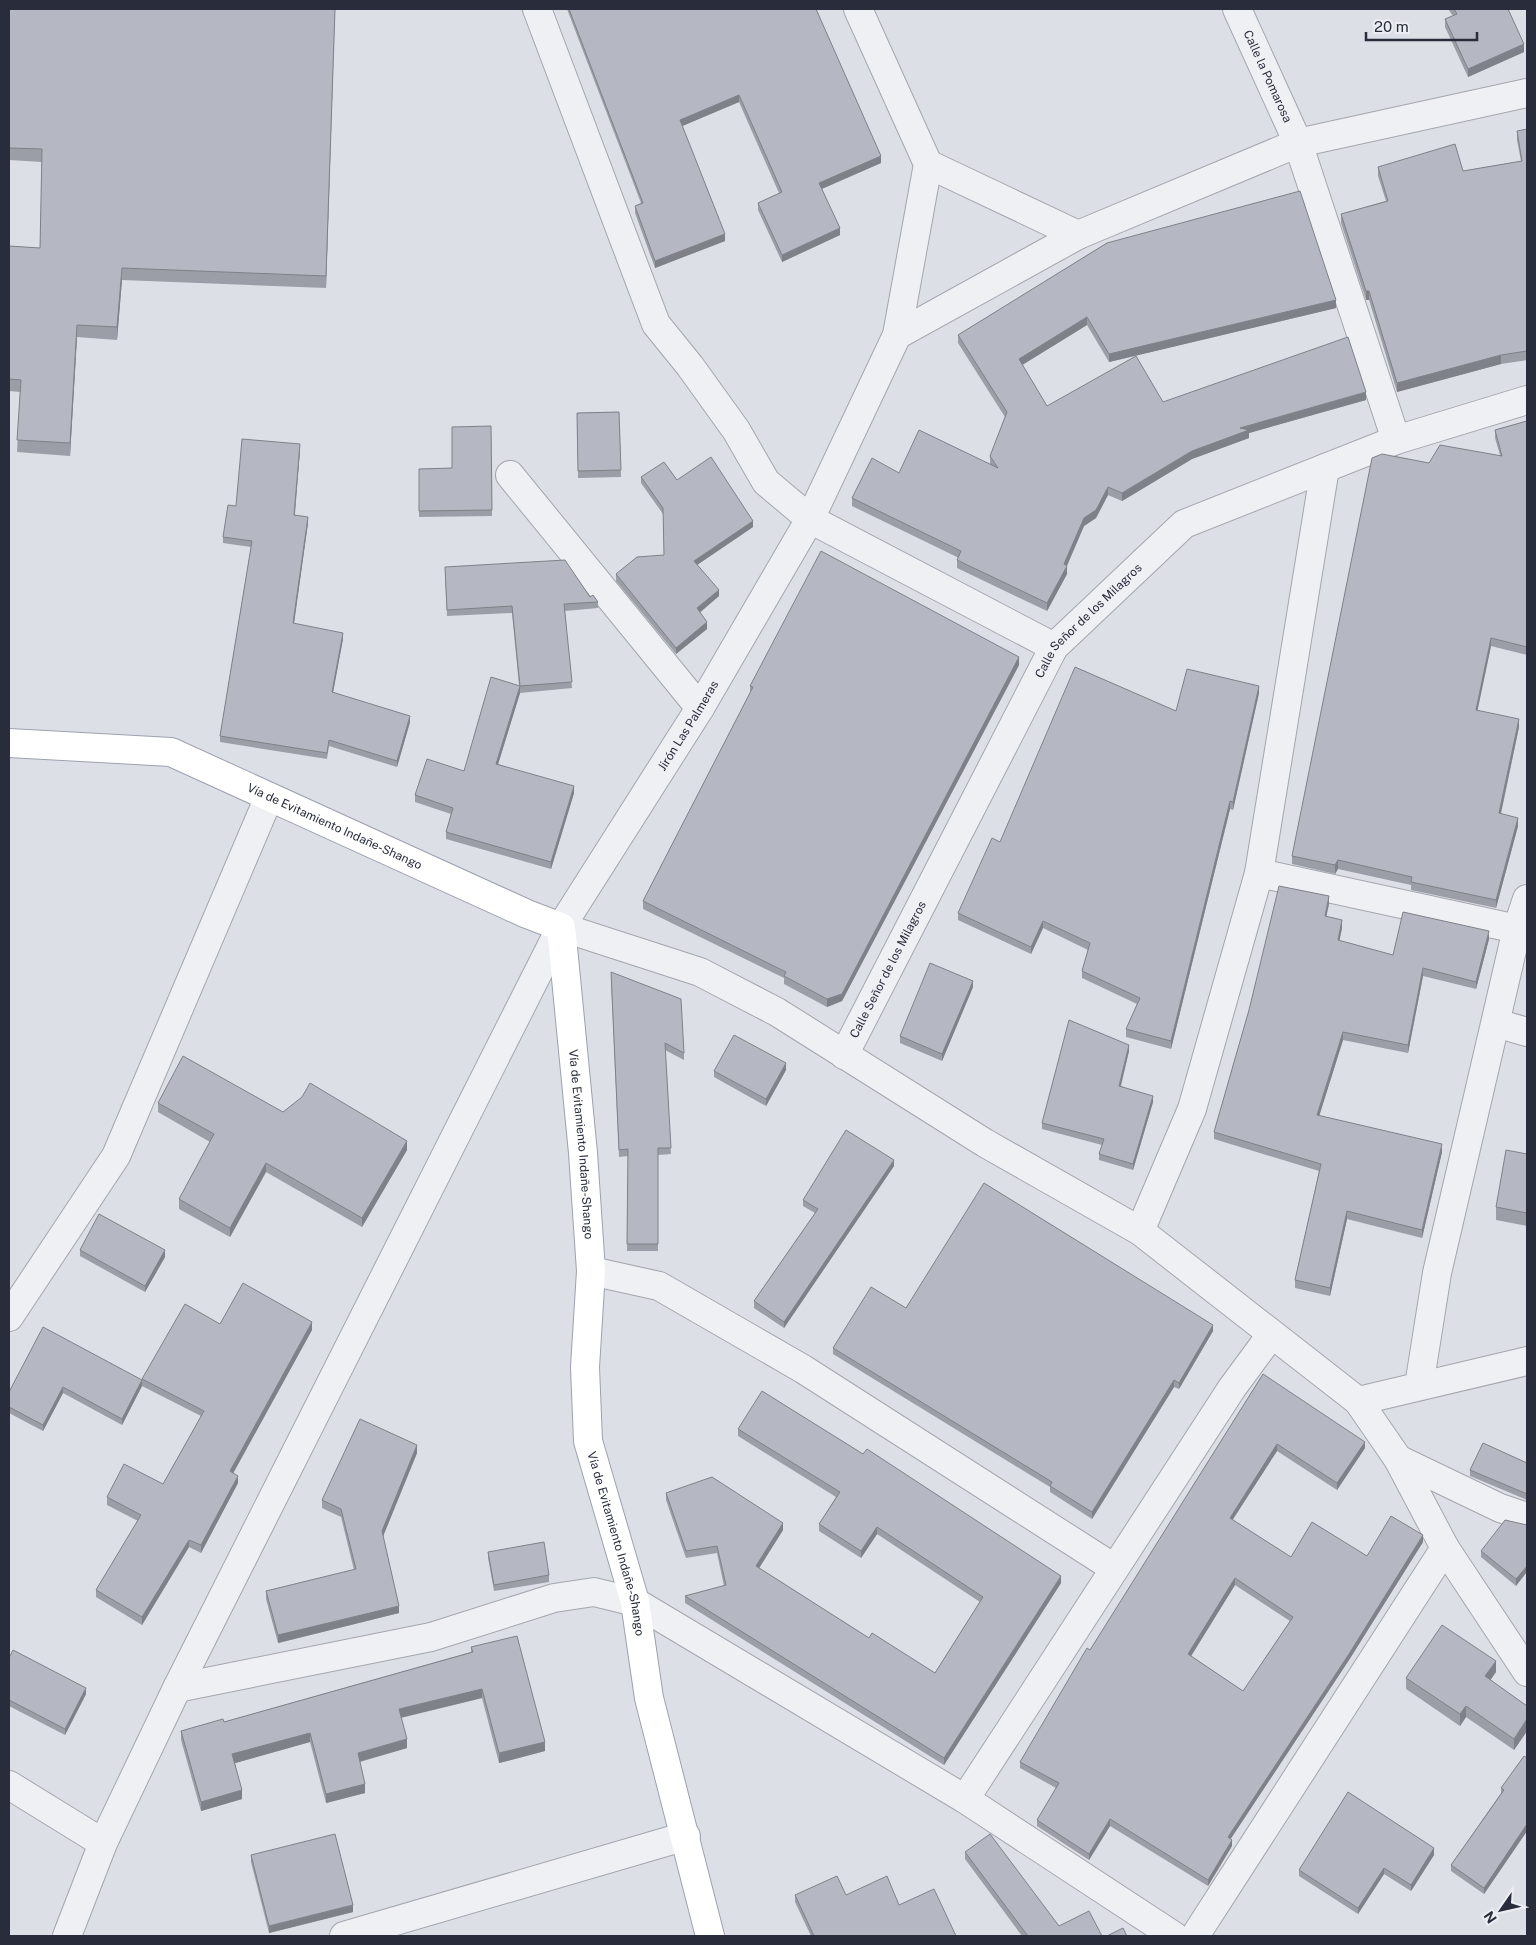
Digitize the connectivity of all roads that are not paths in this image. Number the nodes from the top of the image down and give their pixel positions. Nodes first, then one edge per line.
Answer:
1 (537, 9) edge
2 (858, 9) edge
3 (1237, 9) edge
4 (1527, 92) edge
5 (1298, 143) junction
6 (928, 164) junction
7 (1078, 235) junction
8 (897, 335) junction
9 (1527, 400) edge
10 (1396, 440) junction
11 (1325, 468) junction
12 (510, 475) dead end
13 (810, 519) junction
14 (1054, 647) junction
15 (700, 708) junction
16 (9, 743) edge
17 (269, 798) junction
18 (1259, 873) junction
19 (1527, 899) edge
20 (561, 927) junction
21 (1516, 928) junction
22 (1496, 1023) junction
23 (1527, 1032) edge
24 (844, 1055) junction
25 (1140, 1231) junction
26 (591, 1271) junction
27 (9, 1317) edge
28 (1271, 1335) junction
29 (1527, 1361) edge
30 (1419, 1386) junction
31 (1358, 1401) junction
32 (1398, 1459) junction
33 (1527, 1517) edge
34 (1445, 1548) junction
35 (1114, 1568) junction
36 (635, 1602) junction
37 (1527, 1672) edge
38 (177, 1688) junction
39 (9, 1785) edge
40 (965, 1798) junction
41 (686, 1836) junction
42 (103, 1842) junction
43 (67, 1936) edge
44 (344, 1936) edge
45 (710, 1936) edge
46 (1174, 1936) edge
47 (1195, 1936) edge

1 - 13 street
2 - 6 street
3 - 5 street, Calle la Pomarosa
4 - 5 street
5 - 7 street
5 - 10 street, Calle la Pomarosa
6 - 7 street
6 - 8 street, Jirón Las Palmeras
7 - 8 street
8 - 13 street, Jirón Las Palmeras
9 - 10 street, Calle Señor de los Milagros
10 - 11 street, Calle Señor de los Milagros
11 - 14 street, Calle Señor de los Milagros
11 - 18 street
12 - 15 street
13 - 14 street
13 - 15 street, Jirón Las Palmeras
14 - 24 street, Calle Señor de los Milagros
15 - 20 street, Jirón Las Palmeras
16 - 17 main road, Vía de Evitamiento Indañe-Shango
17 - 20 main road, Vía de Evitamiento Indañe-Shango
17 - 27 street
18 - 21 street
18 - 25 street
19 - 21 street
20 - 24 street
20 - 26 main road, Vía de Evitamiento Indañe-Shango
20 - 38 street, Jirón Las Palmeras
21 - 22 street
22 - 23 street
22 - 30 street
24 - 25 street
25 - 28 street
26 - 35 street
26 - 36 main road, Vía de Evitamiento Indañe-Shango
28 - 31 street
28 - 35 street
29 - 30 street
30 - 31 street
31 - 32 street
32 - 33 street
32 - 34 street
34 - 37 street
34 - 47 street
35 - 40 street
36 - 38 street
36 - 40 street
36 - 41 main road, Vía de Evitamiento Indañe-Shango
38 - 42 street, Jirón Las Palmeras
39 - 42 street
40 - 46 street
41 - 44 street
41 - 45 main road, Vía de Evitamiento Indañe-Shango
42 - 43 street, Jirón Las Palmeras

